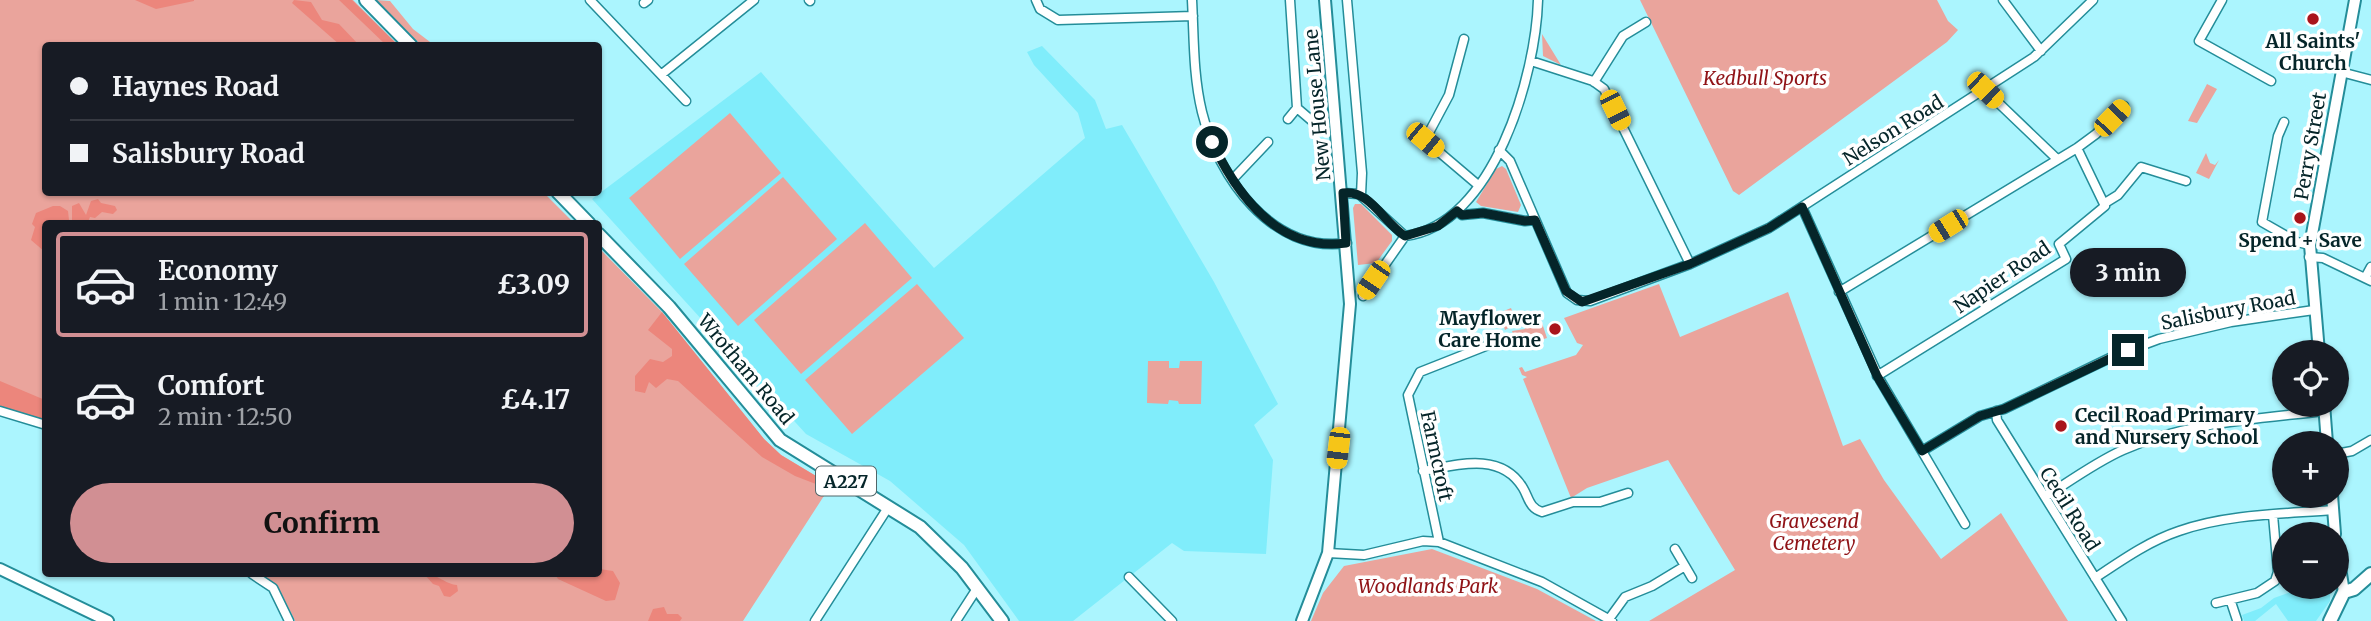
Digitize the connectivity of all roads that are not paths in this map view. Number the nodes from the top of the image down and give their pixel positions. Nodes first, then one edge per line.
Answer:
1 (366, 0) edge
2 (590, 0) edge
3 (754, 0) edge
4 (1036, 0) edge
5 (1192, 0) edge
6 (1290, 0) edge
7 (1325, 0) edge
8 (1347, 0) edge
9 (1538, 0) edge
10 (2003, 0) edge
11 (2093, 0) edge
12 (2222, 0) edge
13 (2355, 0) edge
14 (1193, 16) junction
15 (1646, 22) dead end
16 (1464, 39) dead end
17 (407, 42) edge
18 (2042, 51) junction
19 (1531, 61) junction
20 (2341, 72) junction
21 (662, 74) junction
22 (2371, 80) edge
23 (2271, 81) dead end
24 (1594, 82) junction
25 (1985, 90) junction
26 (686, 101) dead end
27 (2124, 106) dead end
28 (1297, 108) junction
29 (1288, 119) dead end
30 (1311, 120) dead end
31 (2284, 122) dead end
32 (1268, 142) dead end
33 (2077, 148) junction
34 (1499, 150) junction
35 (2057, 159) junction
36 (1233, 180) junction
37 (2186, 181) dead end
38 (1478, 185) junction
39 (1343, 193) junction
40 (1361, 195) junction
41 (562, 196) edge
42 (2105, 203) junction
43 (1802, 207) junction
44 (1457, 211) junction
45 (585, 220) edge
46 (1535, 220) junction
47 (1405, 236) junction
48 (602, 238) edge
49 (1346, 243) junction
50 (2309, 251) junction
51 (1690, 264) junction
52 (2371, 267) edge
53 (2368, 280) edge
54 (1839, 292) junction
55 (1363, 296) dead end
56 (2314, 310) junction
57 (2318, 340) edge
58 (1491, 344) dead end
59 (1877, 376) junction
60 (0, 411) edge
61 (1996, 411) junction
62 (2272, 415) edge
63 (42, 424) edge
64 (2371, 440) edge
65 (1922, 451) junction
66 (2349, 452) edge
67 (1423, 471) junction
68 (1628, 493) dead end
69 (2045, 497) junction
70 (889, 506) junction
71 (2333, 510) joint
72 (2273, 515) junction
73 (2334, 522) edge
74 (1965, 524) dead end
75 (1439, 542) junction
76 (1675, 549) dead end
77 (1328, 553) junction
78 (1685, 566) junction
79 (0, 569) edge
80 (2371, 574) edge
81 (256, 577) edge
82 (1129, 577) dead end
83 (1692, 578) dead end
84 (2095, 578) junction
85 (978, 587) junction
86 (2349, 590) edge
87 (2341, 599) edge
88 (2231, 602) junction
89 (2216, 603) dead end
90 (1611, 620) edge
91 (2237, 620) edge
92 (108, 621) edge
93 (289, 621) edge
94 (815, 621) edge
95 (956, 621) edge
96 (1002, 621) edge
97 (1172, 621) edge
98 (1301, 621) edge
99 (2122, 621) edge
100 (2330, 621) edge

1 - 17 main road
2 - 21 street
3 - 21 street
4 - 14 street
5 - 14 street
6 - 28 street
7 - 39 street, New House Lane
8 - 40 street, New House Lane
9 - 19 street
10 - 18 street
11 - 18 street, Nelson Road
12 - 23 street
13 - 20 street, Perry Street
14 - 36 street
15 - 24 street
16 - 38 street
18 - 25 street, Nelson Road
19 - 24 street
19 - 34 street
20 - 22 street
20 - 50 street, Perry Street
21 - 26 street
24 - 51 street
25 - 35 street
25 - 43 street, Nelson Road
27 - 33 street
28 - 29 street
28 - 30 street
31 - 50 street
32 - 36 street
33 - 35 street
33 - 42 street
34 - 38 street
34 - 46 street
35 - 54 street
36 - 49 street
37 - 42 street
38 - 44 street
39 - 40 street
39 - 49 street, New House Lane
40 - 47 street
41 - 45 main road
42 - 59 street, Napier Road
43 - 51 street, Nelson Road
43 - 54 street
44 - 46 street
44 - 47 street
46 - 51 street, Nelson Road
47 - 55 street
48 - 70 main road, Wrotham Road / A227
49 - 77 street, New House Lane
50 - 53 street
50 - 56 street, Perry Street
52 - 53 street
54 - 59 street
56 - 57 street, Perry Street
56 - 61 street, Salisbury Road
58 - 67 street, Farmcroft
59 - 65 street
60 - 63 street
61 - 65 street, Salisbury Road
61 - 69 street, Cecil Road
62 - 69 street
64 - 66 street
65 - 74 street
67 - 68 street
67 - 75 street, Farmcroft
69 - 84 street, Cecil Road
70 - 85 main road, Wrotham Road / A227
70 - 94 street
71 - 72 street
71 - 73 street
72 - 84 street
72 - 88 street
75 - 77 street
75 - 90 street
76 - 78 street
77 - 98 street, New House Lane
78 - 83 street
78 - 90 street
79 - 92 street
80 - 86 main road
81 - 93 street
82 - 97 street
84 - 99 street, Cecil Road
85 - 95 street
85 - 96 main road, Wrotham Road / A227
87 - 100 main road
88 - 89 street
88 - 91 street

